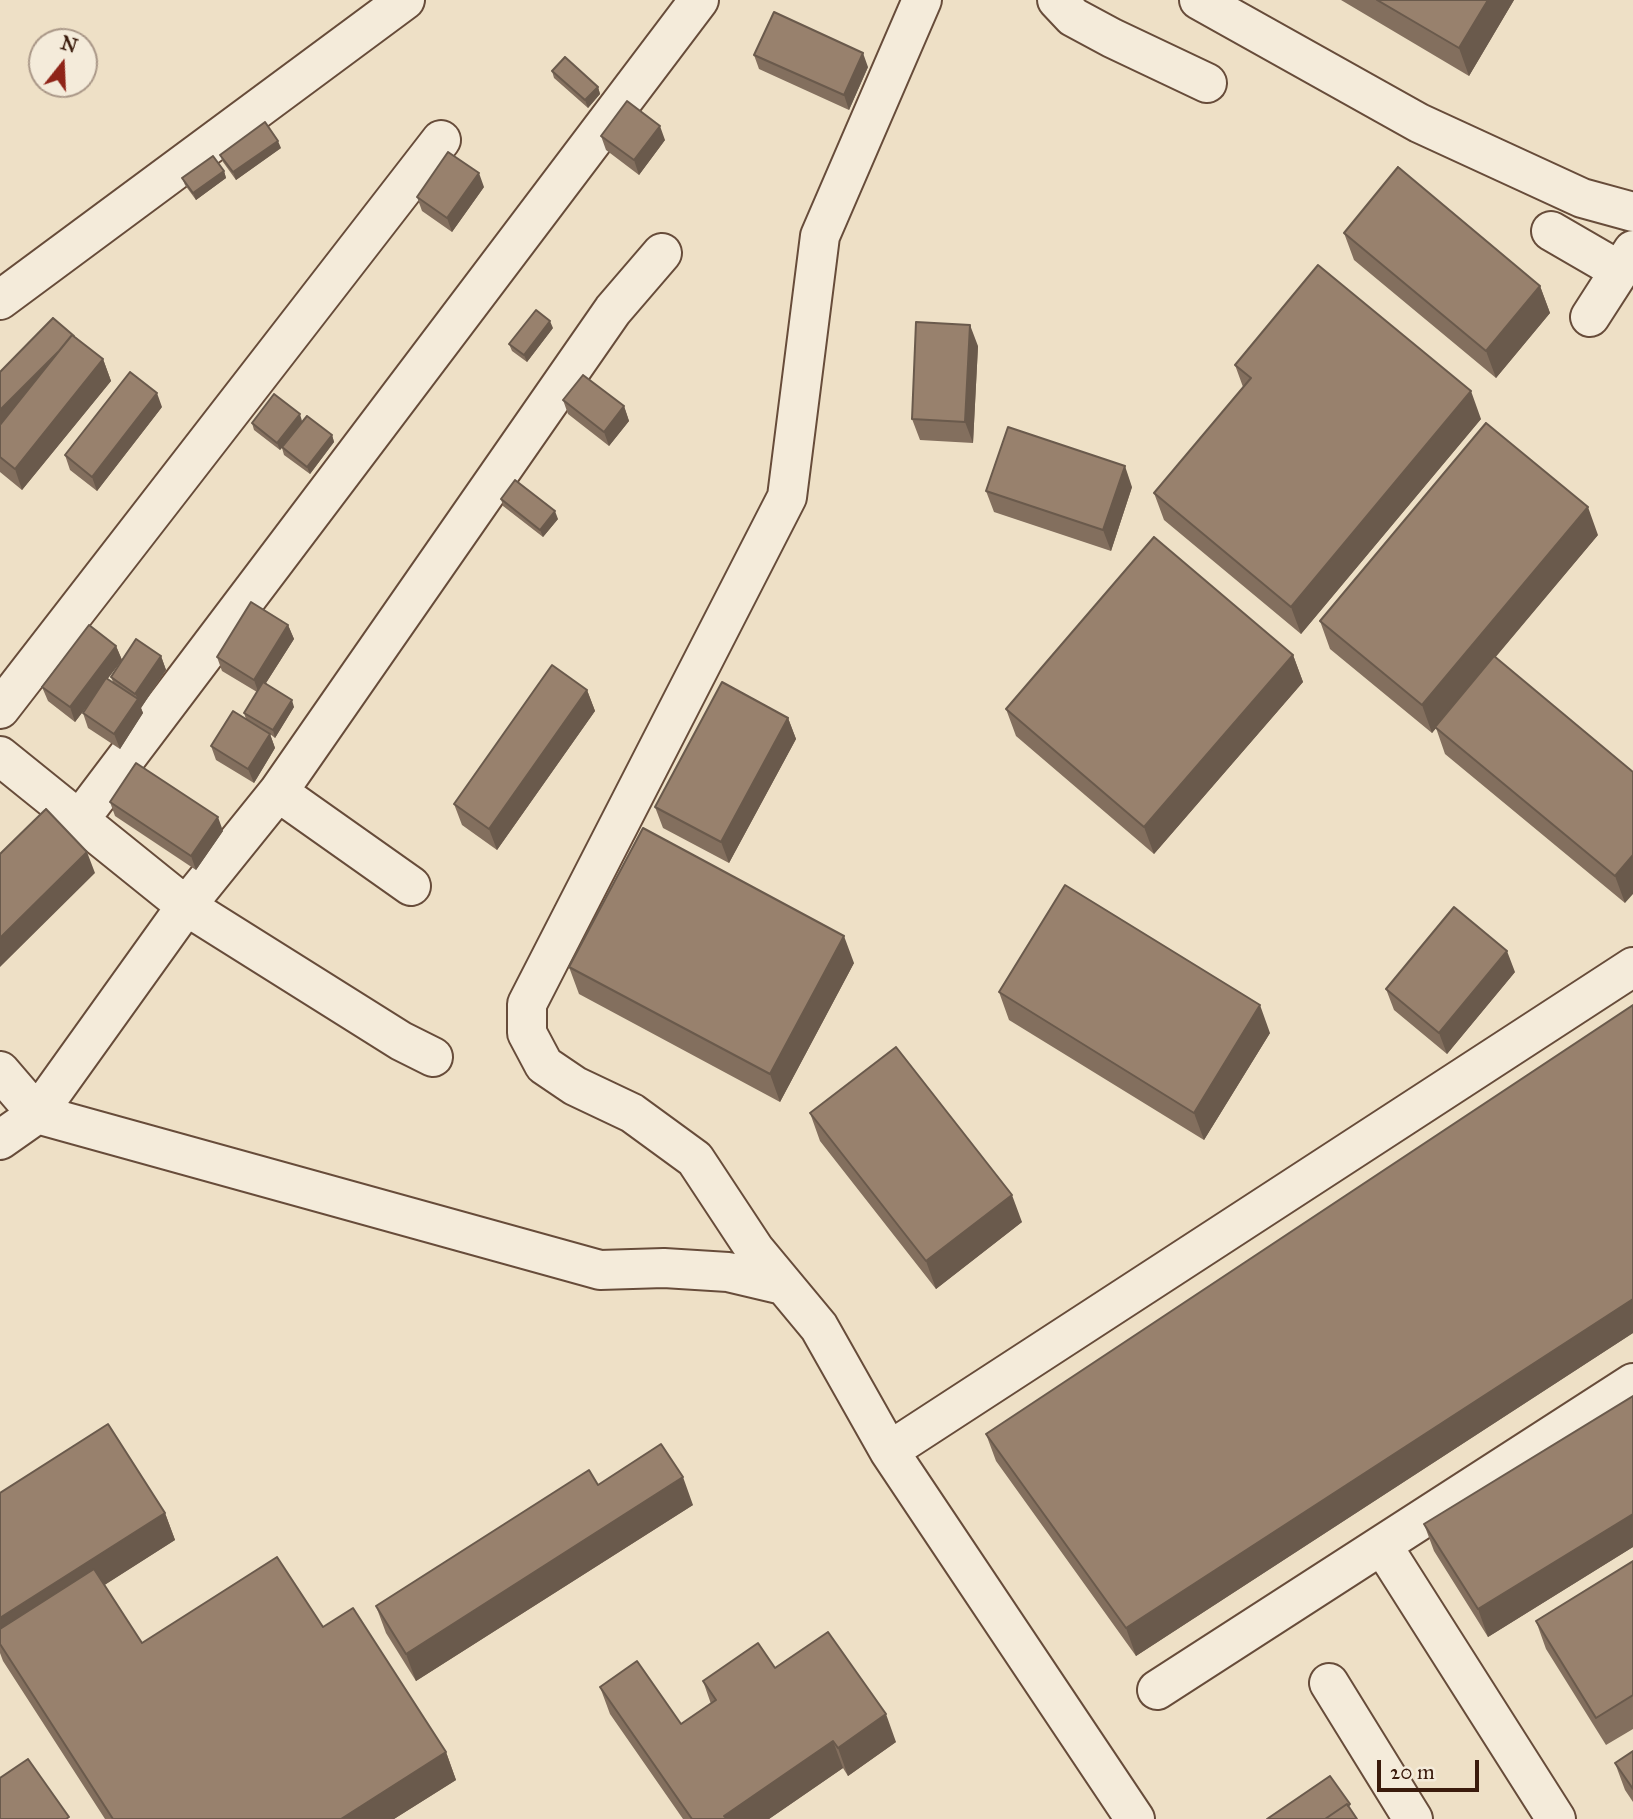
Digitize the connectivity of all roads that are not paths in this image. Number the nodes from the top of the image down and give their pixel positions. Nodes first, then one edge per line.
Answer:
1 (405, 0) edge
2 (699, 0) edge
3 (922, 0) edge
4 (1057, 0) edge
5 (1199, 0) edge
6 (1207, 83) dead end
7 (441, 140) dead end
8 (1633, 212) edge
9 (1551, 231) dead end
10 (662, 253) dead end
11 (1626, 260) edge
12 (0, 300) edge
13 (1590, 317) dead end
14 (0, 709) edge
15 (0, 756) edge
16 (278, 792) junction
17 (80, 819) junction
18 (411, 886) dead end
19 (186, 906) junction
20 (1633, 967) edge
21 (433, 1057) dead end
22 (0, 1071) edge
23 (37, 1114) junction
24 (0, 1140) edge
25 (783, 1285) junction
26 (1633, 1382) edge
27 (889, 1451) junction
28 (1382, 1545) junction
29 (1329, 1684) dead end
30 (1157, 1690) dead end
31 (1135, 1819) edge
32 (1413, 1819) edge
33 (1556, 1819) edge

1 - 12 street
2 - 17 street
3 - 25 street
4 - 6 street
5 - 8 street
7 - 14 street
9 - 11 street
10 - 16 street
11 - 13 street
15 - 17 street
16 - 18 street
16 - 19 street
17 - 19 street
19 - 21 street
19 - 23 street
20 - 27 street
22 - 23 street
23 - 24 street
23 - 25 street
25 - 27 street
26 - 28 street
27 - 31 street
28 - 30 street
28 - 33 street
29 - 32 street

